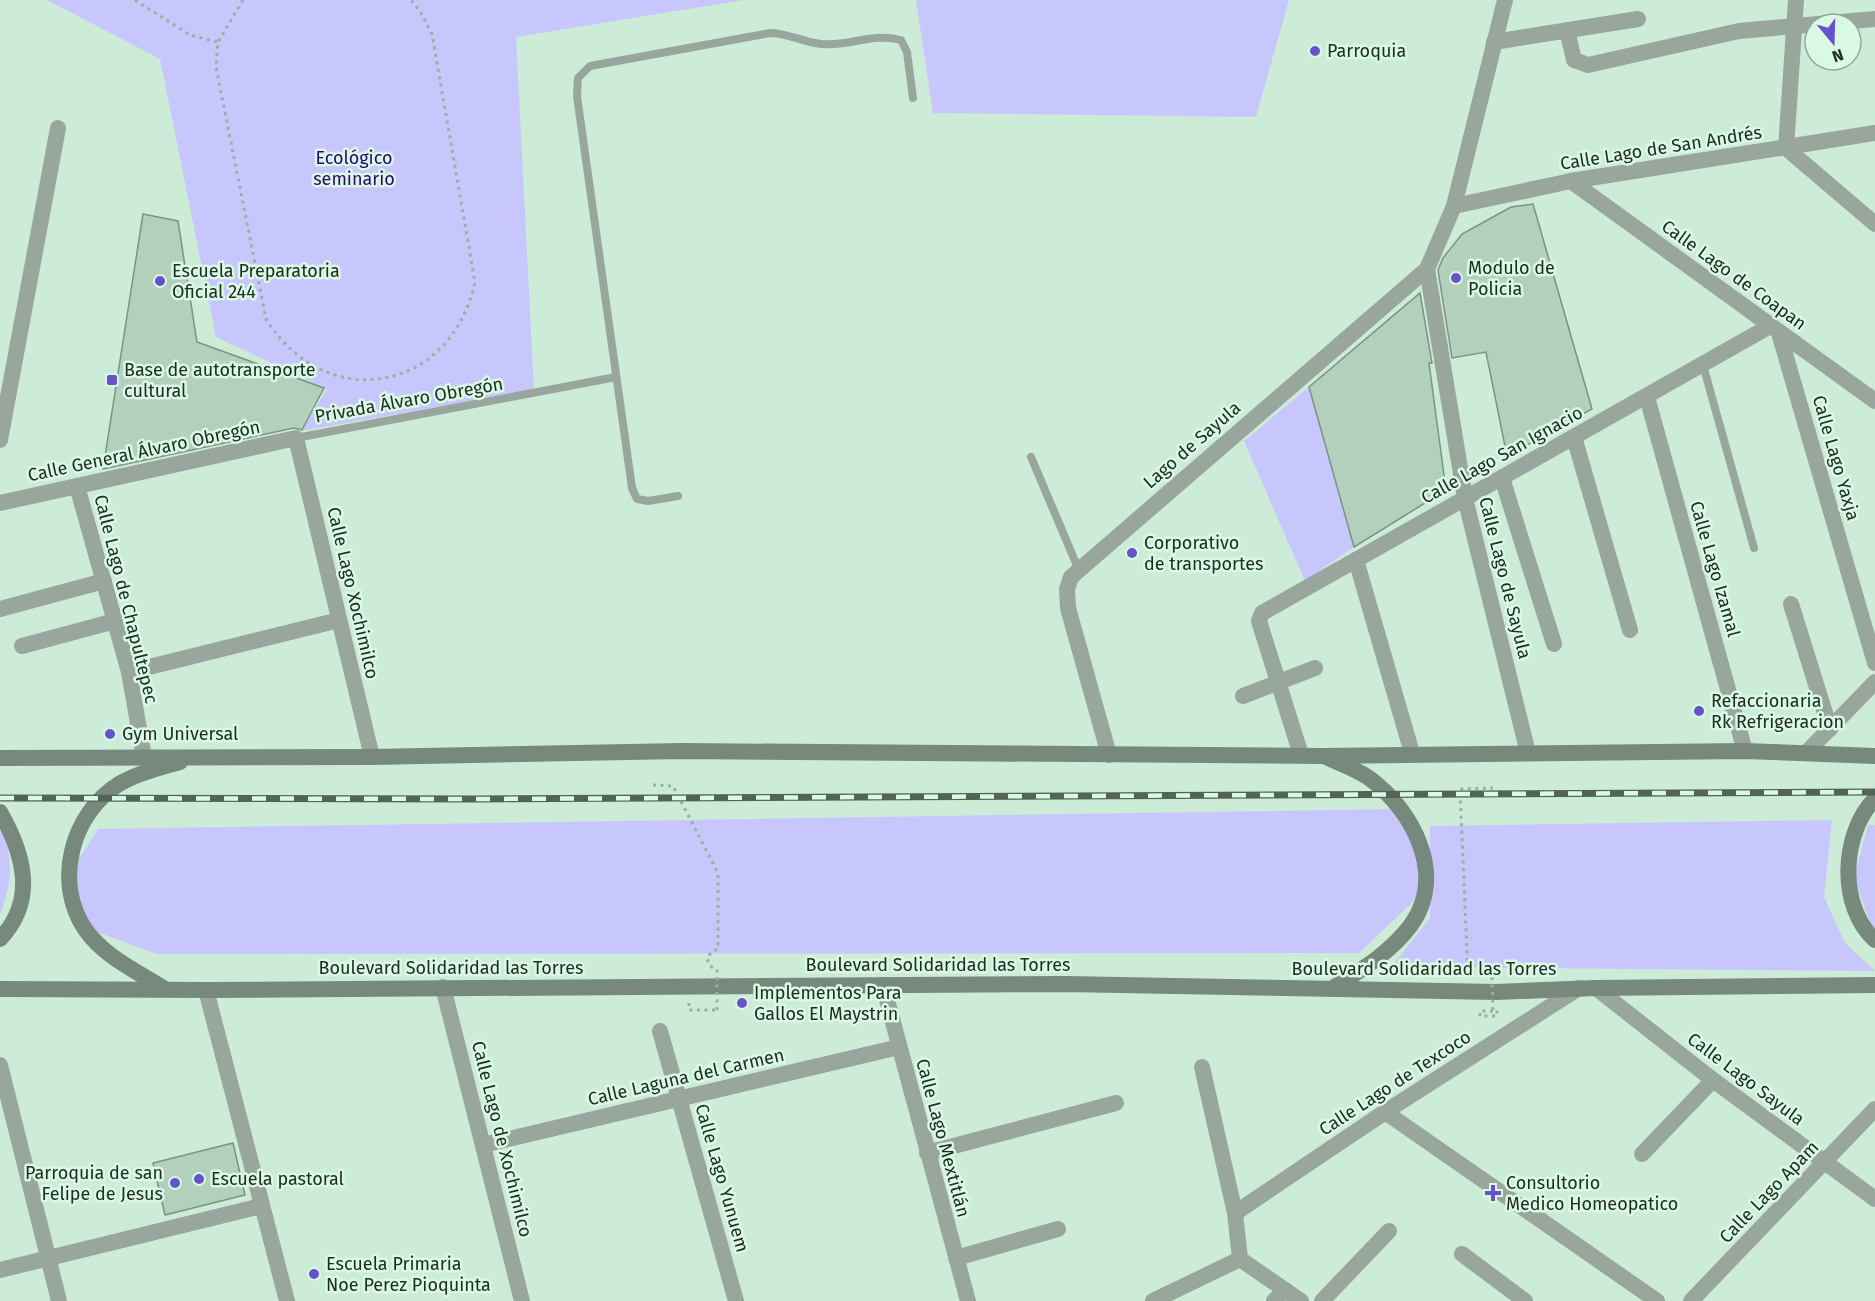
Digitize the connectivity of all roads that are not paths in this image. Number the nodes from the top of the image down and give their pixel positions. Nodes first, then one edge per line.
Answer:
1 (1505, 0) edge
2 (1796, 0) edge
3 (1638, 19) dead end
4 (1875, 19) edge
5 (1792, 25) junction
6 (1567, 30) junction
7 (1494, 42) junction
8 (913, 98) dead end
9 (58, 128) dead end
10 (1875, 133) edge
11 (1786, 148) junction
12 (1571, 181) junction
13 (1454, 206) junction
14 (1875, 224) edge
15 (1427, 268) junction
16 (1774, 329) junction
17 (1703, 365) junction
18 (616, 377) junction
19 (1647, 397) junction
20 (1875, 401) edge
21 (1574, 437) junction
22 (296, 438) junction
23 (0, 440) edge
24 (1031, 456) dead end
25 (1502, 478) junction
26 (77, 486) junction
27 (678, 496) dead end
28 (1465, 498) junction
29 (0, 503) edge
30 (1754, 548) dead end
31 (1356, 560) junction
32 (1078, 568) junction
33 (104, 581) junction
34 (1791, 604) dead end
35 (0, 609) edge
36 (339, 620) junction
37 (115, 621) junction
38 (1630, 630) dead end
39 (1554, 644) dead end
40 (22, 646) dead end
41 (1875, 663) edge
42 (1315, 668) dead end
43 (129, 672) junction
44 (1875, 682) edge
45 (1278, 683) junction
46 (1244, 696) dead end
47 (1830, 729) junction
48 (1745, 751) junction
49 (1412, 753) junction
50 (1528, 753) junction
51 (1806, 753) junction
52 (1109, 755) junction
53 (1301, 755) junction
54 (1322, 756) junction
55 (1875, 756) edge
56 (144, 757) junction
57 (195, 757) junction
58 (372, 757) junction
59 (0, 758) edge
60 (1875, 799) edge
61 (0, 812) edge
62 (0, 939) edge
63 (1875, 940) edge
64 (883, 985) junction
65 (1875, 985) edge
66 (443, 987) junction
67 (1333, 988) junction
68 (1587, 988) junction
69 (0, 989) edge
70 (166, 990) junction
71 (206, 990) junction
72 (660, 1031) dead end
73 (899, 1047) junction
74 (0, 1065) edge
75 (1202, 1067) dead end
76 (1713, 1080) junction
77 (679, 1099) junction
78 (1116, 1103) dead end
79 (1875, 1109) edge
80 (1385, 1112) junction
81 (483, 1145) junction
82 (927, 1153) junction
83 (1642, 1154) dead end
84 (1825, 1163) junction
85 (1875, 1199) edge
86 (261, 1206) junction
87 (1235, 1213) junction
88 (1058, 1229) dead end
89 (1389, 1231) dead end
90 (1462, 1254) dead end
91 (49, 1258) junction
92 (956, 1258) junction
93 (1240, 1259) junction
94 (0, 1270) edge
95 (1280, 1295) edge
96 (59, 1301) edge
97 (287, 1301) edge
98 (522, 1301) edge
99 (736, 1301) edge
100 (968, 1301) edge
101 (1153, 1301) edge
102 (1301, 1301) edge
103 (1322, 1301) edge
104 (1525, 1301) edge
105 (1657, 1301) edge
106 (1691, 1301) edge

1 - 7 street
2 - 5 street
3 - 6 street
4 - 5 street
5 - 6 street
5 - 11 street
6 - 7 street
7 - 13 street
8 - 18 lane
9 - 23 street
10 - 11 street, Calle Lago de San Andrés
11 - 12 street, Calle Lago de San Andrés
11 - 14 street
12 - 13 street, Calle Lago de San Andrés
12 - 16 street, Calle Lago de Coapan
13 - 15 street, Lago de Sayula
15 - 28 street, Calle Lago de Sayula
15 - 32 street, Lago de Sayula
16 - 17 street, Calle Lago San Ignacio
16 - 20 street, Calle Lago de Coapan
16 - 41 street, Calle Lago Yaxja
17 - 19 street, Calle Lago San Ignacio
17 - 30 lane
18 - 22 lane, Privada Álvaro Obregón
18 - 27 lane
19 - 21 street, Calle Lago San Ignacio
19 - 48 street, Calle Lago Izamal
21 - 25 street, Calle Lago San Ignacio
21 - 38 street
22 - 26 street, Calle General Álvaro Obregón
22 - 36 street, Calle Lago Xochimilco
24 - 32 lane
25 - 28 street, Calle Lago San Ignacio
25 - 39 street
26 - 29 street, Calle General Álvaro Obregón
26 - 33 street, Calle Lago de Chapultepec
28 - 31 street, Calle Lago San Ignacio
28 - 50 street, Calle Lago de Sayula
31 - 45 street, Calle Lago San Ignacio
31 - 49 street
32 - 52 street, Lago de Sayula
33 - 35 street
33 - 37 street, Calle Lago de Chapultepec
34 - 47 street
36 - 43 street
36 - 58 street, Calle Lago Xochimilco
37 - 40 street
37 - 43 street, Calle Lago de Chapultepec
42 - 45 street
43 - 56 street, Calle Lago de Chapultepec
44 - 47 street
45 - 46 street
45 - 53 street
47 - 51 street
48 - 50 main road
48 - 51 main road
49 - 50 main road
49 - 54 main road
51 - 55 main road
52 - 53 main road
52 - 58 main road
53 - 54 main road
54 - 67 main road
56 - 57 main road
56 - 59 main road
57 - 58 main road
57 - 70 main road
60 - 63 main road
61 - 62 main road
64 - 66 main road, Boulevard Solidaridad las Torres
64 - 67 main road, Boulevard Solidaridad las Torres
64 - 73 street, Calle Lago Mextitlán
65 - 68 main road, Boulevard Solidaridad las Torres
66 - 71 main road, Boulevard Solidaridad las Torres
66 - 81 street, Calle Lago de Xochimilco
67 - 68 main road, Boulevard Solidaridad las Torres
68 - 76 street, Calle Lago Sayula
68 - 80 street, Calle Lago de Texcoco
69 - 70 main road, Boulevard Solidaridad las Torres
70 - 71 main road, Boulevard Solidaridad las Torres
71 - 86 street
72 - 77 street, Calle Lago Yunuem
73 - 77 street, Calle Laguna del Carmen
73 - 82 street, Calle Lago Mextitlán
74 - 91 street
75 - 87 street
76 - 83 street
76 - 84 street, Calle Lago Sayula
77 - 81 street, Calle Laguna del Carmen
77 - 99 street, Calle Lago Yunuem
78 - 82 street
79 - 84 street, Calle Lago Apam
80 - 87 street, Calle Lago de Texcoco
80 - 105 street
81 - 98 street, Calle Lago de Xochimilco
82 - 92 street, Calle Lago Mextitlán
84 - 85 street, Calle Lago Sayula
84 - 106 street, Calle Lago Apam
86 - 91 street
86 - 97 street
87 - 93 street
88 - 92 street
89 - 103 street
90 - 104 street
91 - 94 street
91 - 96 street
92 - 100 street, Calle Lago Mextitlán
93 - 95 street
93 - 101 street
95 - 102 street

